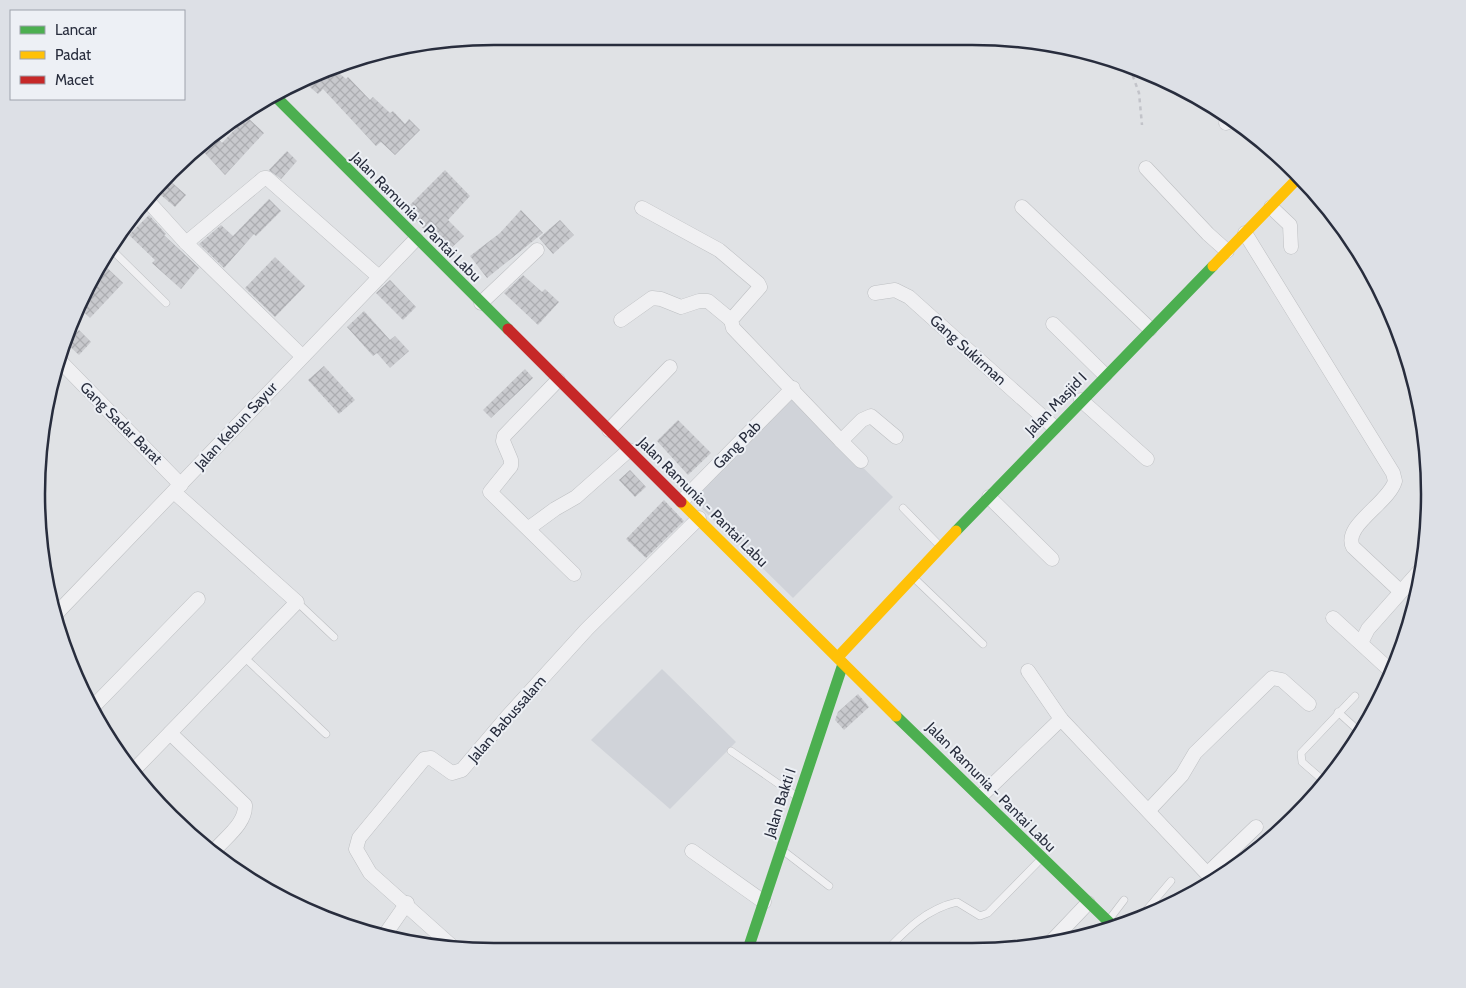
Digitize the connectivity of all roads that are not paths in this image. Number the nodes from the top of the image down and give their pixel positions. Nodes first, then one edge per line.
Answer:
1 (279, 100) edge
2 (1146, 168) dead end
3 (1294, 182) edge
4 (151, 204) edge
5 (1022, 207) dead end
6 (1270, 207) junction
7 (642, 208) dead end
8 (1245, 233) junction
9 (416, 239) junction
10 (186, 243) junction
11 (1291, 247) dead end
12 (537, 250) dead end
13 (1228, 251) junction
14 (115, 253) edge
15 (379, 277) junction
16 (875, 294) dead end
17 (166, 303) dead end
18 (481, 303) junction
19 (621, 320) dead end
20 (731, 320) junction
21 (1053, 324) dead end
22 (1150, 329) junction
23 (302, 356) junction
24 (64, 365) edge
25 (670, 367) dead end
26 (1105, 375) junction
27 (558, 380) junction
28 (792, 388) junction
29 (1081, 400) junction
30 (1054, 428) junction
31 (609, 430) junction
32 (896, 437) dead end
33 (841, 441) junction
34 (629, 450) junction
35 (1147, 459) dead end
36 (861, 461) dead end
37 (178, 488) junction
38 (989, 496) junction
39 (682, 501) junction
40 (903, 508) dead end
41 (699, 518) junction
42 (529, 528) junction
43 (941, 547) junction
44 (1052, 559) dead end
45 (574, 574) dead end
46 (911, 576) junction
47 (1413, 577) edge
48 (1400, 591) junction
49 (198, 598) dead end
50 (297, 602) junction
51 (60, 610) edge
52 (1333, 618) dead end
53 (334, 636) dead end
54 (1361, 643) junction
55 (983, 644) dead end
56 (244, 657) junction
57 (841, 661) junction
58 (1387, 667) edge
59 (1028, 671) dead end
60 (1355, 696) dead end
61 (97, 703) edge
62 (1309, 704) dead end
63 (1338, 712) junction
64 (1061, 719) junction
65 (1355, 727) edge
66 (170, 733) junction
67 (326, 734) dead end
68 (731, 751) dead end
69 (138, 766) edge
70 (1320, 777) edge
71 (981, 796) junction
72 (797, 797) junction
73 (1149, 810) junction
74 (1256, 827) dead end
75 (218, 847) edge
76 (780, 849) junction
77 (692, 850) dead end
78 (1042, 859) junction
79 (1219, 869) edge
80 (1209, 875) edge
81 (1170, 881) dead end
82 (830, 886) dead end
83 (1124, 900) dead end
84 (764, 902) junction
85 (407, 904) junction
86 (1088, 904) junction
87 (1149, 907) edge
88 (1112, 920) edge
89 (1108, 922) edge
90 (388, 930) edge
91 (1058, 934) edge
92 (446, 940) edge
93 (750, 943) edge
94 (894, 943) edge

1 - 9 main road, Jalan Ramunia - Pantai Labu
2 - 13 street
3 - 6 main road, Jalan Masjid I
4 - 10 street
5 - 22 street
6 - 8 main road, Jalan Masjid I
6 - 11 street
7 - 20 street
8 - 13 main road, Jalan Masjid I
8 - 48 street
9 - 15 street, Jalan Kebun Sayur
9 - 18 main road, Jalan Ramunia - Pantai Labu
10 - 15 street
10 - 23 street
12 - 18 street
13 - 22 main road, Jalan Masjid I
14 - 17 lane
15 - 23 street, Jalan Kebun Sayur
16 - 30 street, Gang Sukirman
18 - 27 main road, Jalan Ramunia - Pantai Labu
19 - 20 street
20 - 28 street
21 - 26 street
22 - 26 main road, Jalan Masjid I
23 - 37 street, Jalan Kebun Sayur
24 - 37 street, Gang Sadar Barat
25 - 31 street
26 - 29 main road, Jalan Masjid I
27 - 31 main road, Jalan Ramunia - Pantai Labu
27 - 42 street
28 - 33 street
28 - 39 street, Gang Pab
29 - 30 main road, Jalan Masjid I
29 - 35 street
30 - 38 main road, Jalan Masjid I
31 - 34 main road, Jalan Ramunia - Pantai Labu
32 - 33 street
33 - 36 street
34 - 39 main road, Jalan Ramunia - Pantai Labu
34 - 42 street
37 - 50 street, Gang Sadar Barat
37 - 51 street, Jalan Kebun Sayur
38 - 43 main road, Jalan Masjid I
38 - 44 street
39 - 41 main road, Jalan Ramunia - Pantai Labu
40 - 43 lane
41 - 57 main road, Jalan Ramunia - Pantai Labu
41 - 85 street, Jalan Babussalam
42 - 45 street
43 - 46 main road, Jalan Masjid I
46 - 55 lane
46 - 57 main road, Jalan Masjid I
47 - 48 street
48 - 54 street
49 - 61 street
50 - 53 lane
50 - 56 street
52 - 54 street
54 - 58 street
56 - 66 street
56 - 67 lane
57 - 71 main road, Jalan Ramunia - Pantai Labu
57 - 72 main road, Jalan Bakti I
59 - 64 street
60 - 63 lane
62 - 73 street
63 - 65 lane
63 - 70 lane
64 - 71 street
64 - 73 street
66 - 69 street
66 - 75 street
68 - 72 lane
71 - 78 main road, Jalan Ramunia - Pantai Labu
72 - 76 main road, Jalan Bakti I
73 - 80 street
74 - 79 street
76 - 82 lane
76 - 84 main road, Jalan Bakti I
77 - 84 street
78 - 86 main road, Jalan Ramunia - Pantai Labu
78 - 94 lane
81 - 87 lane
83 - 88 lane
84 - 93 main road, Jalan Bakti I
85 - 90 street
85 - 92 street, Jalan Babussalam
86 - 89 main road, Jalan Ramunia - Pantai Labu
86 - 91 street

